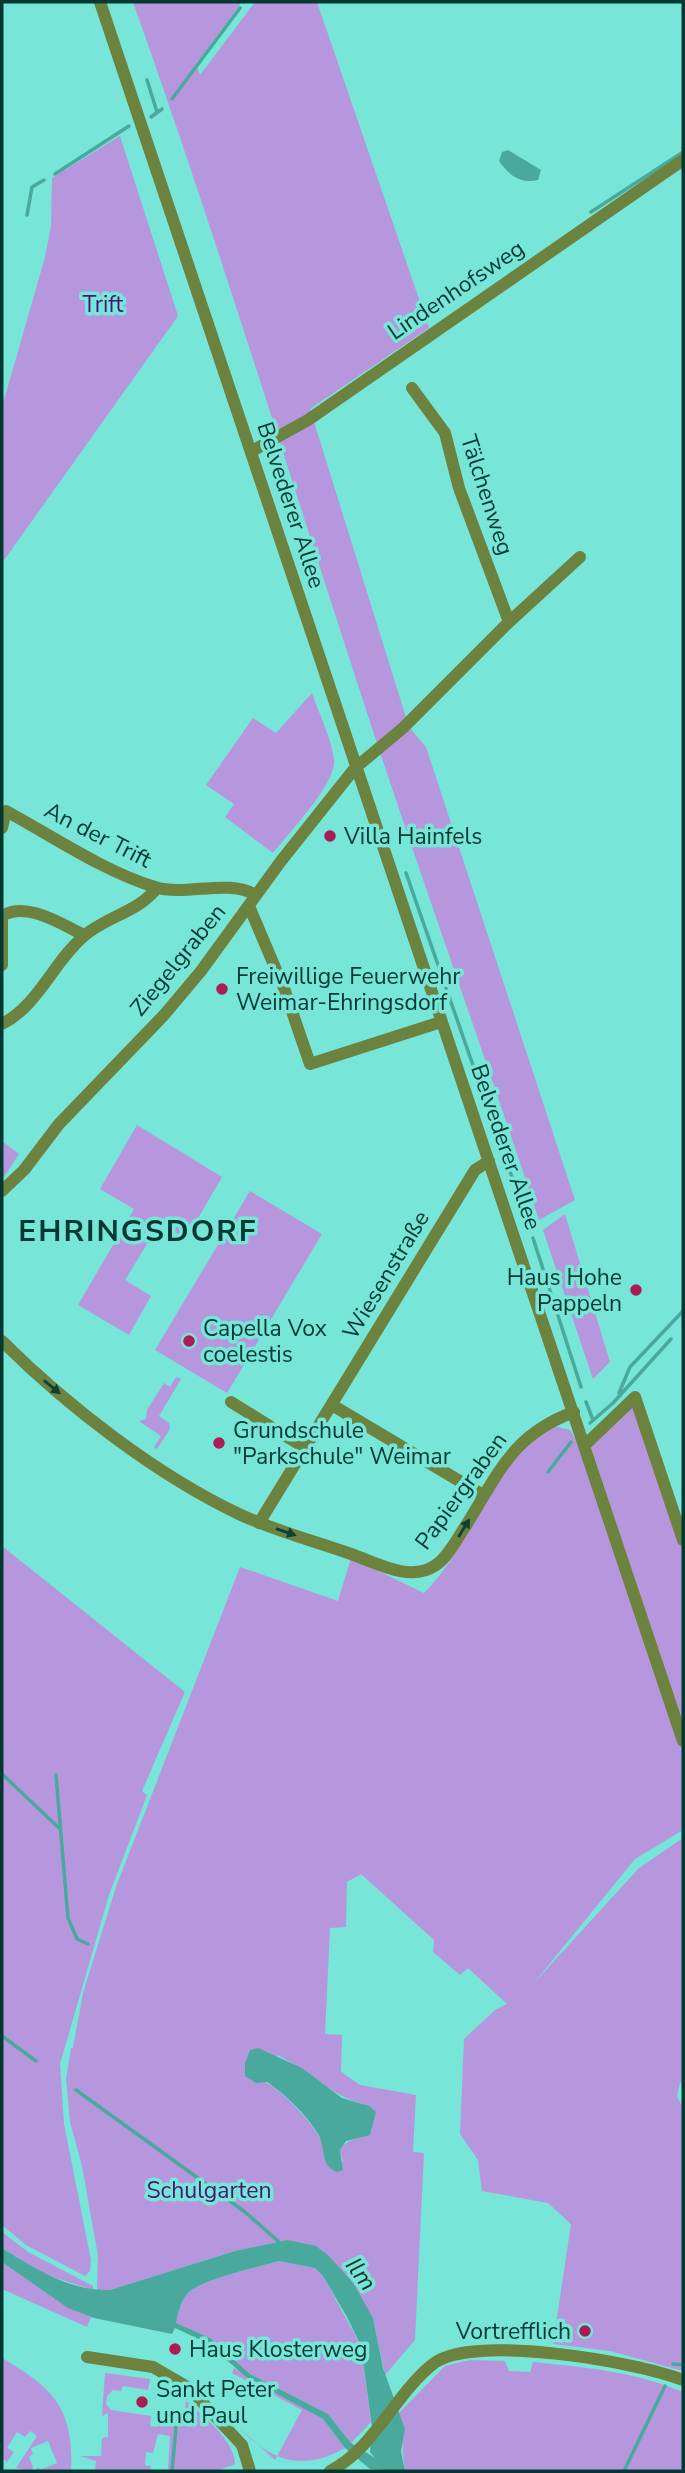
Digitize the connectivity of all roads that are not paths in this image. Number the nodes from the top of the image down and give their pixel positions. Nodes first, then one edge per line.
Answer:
1 (100, 2) edge
2 (683, 160) edge
3 (412, 388) dead end
4 (251, 451) junction
5 (580, 557) dead end
6 (509, 622) junction
7 (355, 768) junction
8 (4, 807) edge
9 (2, 828) edge
10 (157, 888) junction
11 (253, 900) junction
12 (2, 917) edge
13 (84, 935) junction
14 (2, 965) edge
15 (441, 1022) junction
16 (2, 1024) edge
17 (489, 1161) junction
18 (2, 1191) edge
19 (2, 1341) edge
20 (231, 1402) dead end
21 (332, 1405) junction
22 (574, 1412) junction
23 (586, 1445) junction
24 (305, 1447) junction
25 (483, 1495) junction
26 (259, 1523) junction
27 (683, 1540) edge
28 (679, 1714) edge
29 (683, 1741) edge
30 (87, 2357) dead end
31 (683, 2379) edge
32 (250, 2471) edge
33 (330, 2471) edge

1 - 4 street, Belvederer Allee
2 - 4 street, Lindenhofsweg
3 - 6 street, Tälchenweg
4 - 7 street, Belvederer Allee
5 - 6 street
6 - 7 street
7 - 11 street, Ziegelgraben
7 - 15 street, Belvederer Allee
8 - 9 street
8 - 10 street, An der Trift
10 - 11 street, An der Trift
10 - 13 street
11 - 15 street
11 - 18 street, Ziegelgraben
12 - 13 street
12 - 14 street
13 - 16 street
15 - 17 street, Belvederer Allee
17 - 21 street, Wiesenstraße
17 - 22 street, Belvederer Allee
19 -> 26 street
20 - 24 street
21 - 24 street, Wiesenstraße
21 - 25 street
22 - 23 street, Belvederer Allee
22 - 25 street, Papiergraben
23 - 27 street
23 - 28 street, Belvederer Allee
24 - 26 street, Wiesenstraße
26 -> 25 street, Papiergraben
28 - 29 street, Belvederer Allee
30 - 32 street
31 - 33 street

